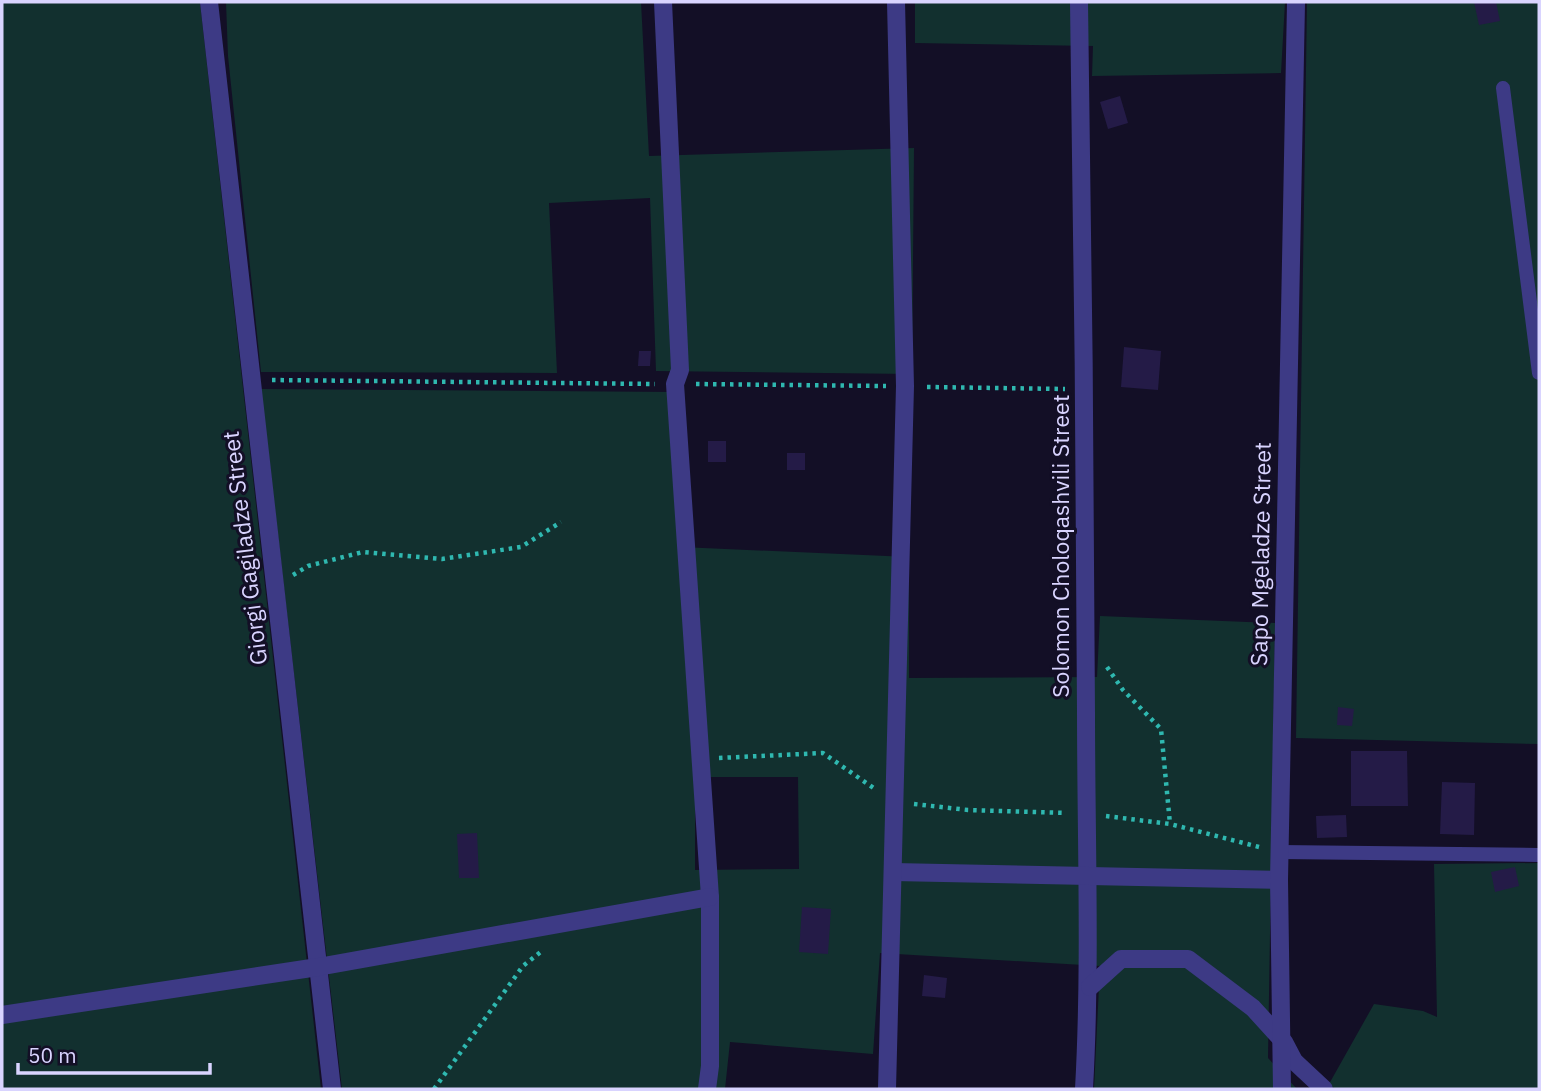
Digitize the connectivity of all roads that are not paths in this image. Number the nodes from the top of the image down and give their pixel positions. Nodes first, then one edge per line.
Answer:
1 (209, 2) edge
2 (663, 2) edge
3 (896, 2) edge
4 (1079, 2) edge
5 (1296, 3) edge
6 (1503, 88) dead end
7 (1539, 373) edge
8 (1280, 852) junction
9 (1539, 855) edge
10 (892, 872) junction
11 (1086, 874) junction
12 (1279, 880) junction
13 (710, 897) junction
14 (318, 967) junction
15 (1090, 988) junction
16 (2, 1015) edge
17 (1284, 1042) junction
18 (332, 1089) edge
19 (707, 1089) edge
20 (887, 1089) edge
21 (1084, 1089) edge
22 (1282, 1089) edge
23 (1324, 1089) edge

1 - 14 street, Giorgi Gagiladze Street
2 - 13 street
3 - 10 street
4 - 11 street, Solomon Choloqashvili Street
5 - 8 street, Sapo Mgeladze Street
6 - 7 lane
8 - 9 lane
8 - 12 street, Sapo Mgeladze Street
10 - 11 street
10 - 20 street
11 - 12 street
11 - 15 street, Solomon Choloqashvili Street
12 - 17 street, Sapo Mgeladze Street
13 - 14 street
13 - 19 street
14 - 16 street
14 - 18 street, Giorgi Gagiladze Street
15 - 17 street
15 - 21 street, Solomon Choloqashvili Street
17 - 22 street, Sapo Mgeladze Street
17 - 23 street

